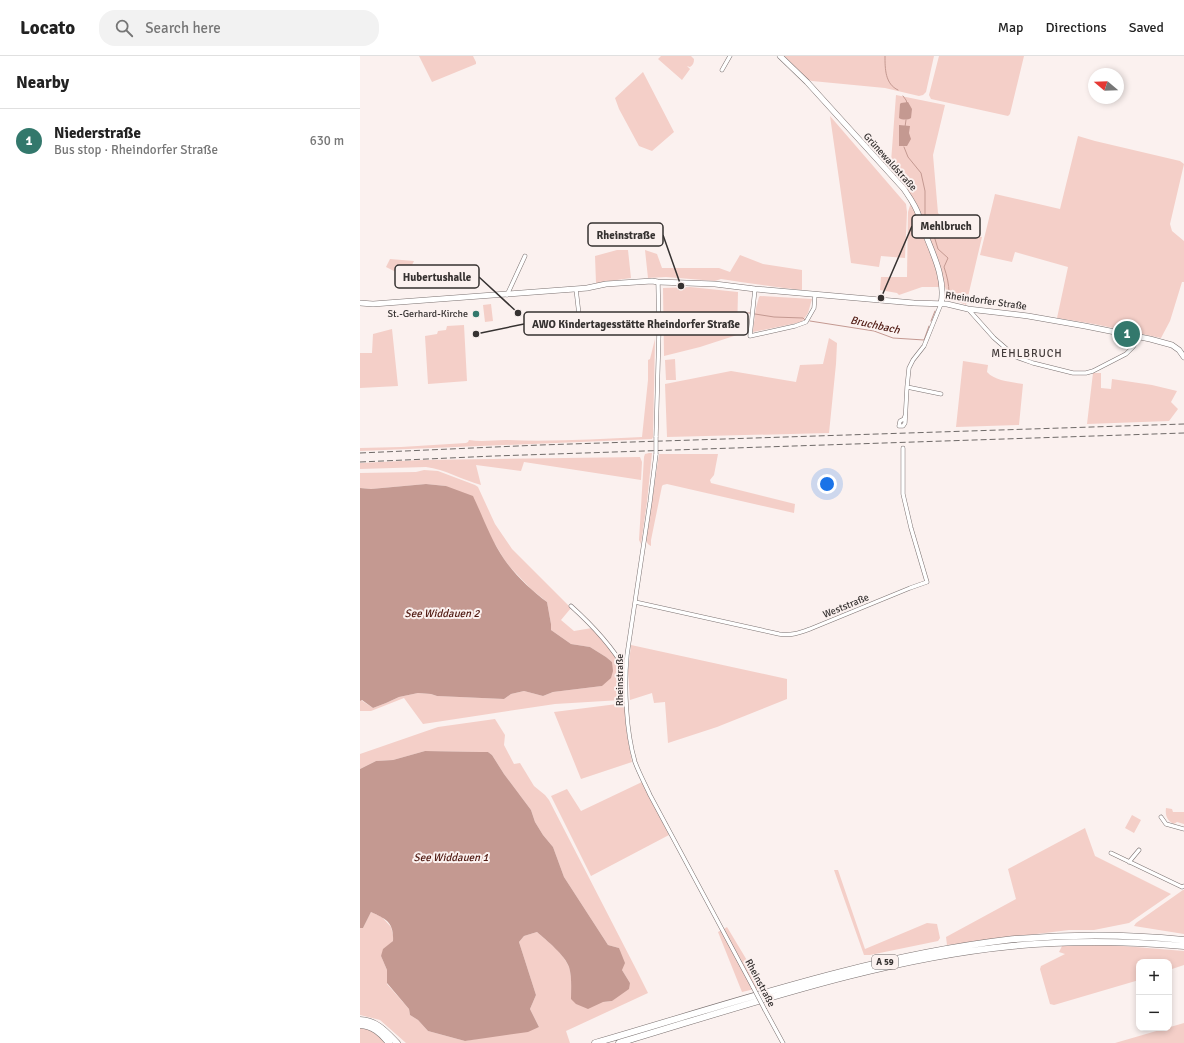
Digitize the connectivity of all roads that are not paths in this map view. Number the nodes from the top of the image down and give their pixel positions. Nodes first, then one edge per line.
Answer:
1 (730, 56) edge
2 (780, 56) edge
3 (722, 70) dead end
4 (525, 256) dead end
5 (658, 282) junction
6 (576, 289) junction
7 (755, 289) junction
8 (506, 295) junction
9 (815, 295) junction
10 (360, 304) edge
11 (941, 304) junction
12 (968, 309) junction
13 (580, 323) dead end
14 (1139, 337) junction
15 (1184, 357) edge
16 (907, 387) junction
17 (941, 394) dead end
18 (905, 416) dead end
19 (903, 448) dead end
20 (636, 602) junction
21 (571, 606) dead end
22 (627, 655) junction
23 (619, 658) junction
24 (626, 670) junction
25 (1161, 817) dead end
26 (1184, 829) edge
27 (1139, 850) dead end
28 (1111, 853) dead end
29 (1129, 862) junction
30 (1184, 886) edge
31 (1184, 940) edge
32 (1184, 946) edge
33 (360, 1020) edge
34 (360, 1025) edge
35 (389, 1043) edge
36 (397, 1043) edge
37 (595, 1043) edge
38 (619, 1043) edge
39 (783, 1043) edge

1 - 3 street
2 - 11 main road, Grünewaldstraße
4 - 8 street
5 - 6 main road, Rheindorfer Straße
5 - 7 main road, Rheindorfer Straße
5 - 20 street, Rheinstraße, bridge
6 - 8 main road, Rheindorfer Straße
6 - 13 street
7 - 9 main road, Rheindorfer Straße
7 - 9 street
8 - 10 main road, Rheindorfer Straße
9 - 11 main road, Rheindorfer Straße
11 - 12 main road, Rheindorfer Straße
11 - 16 street
12 - 14 main road, Rheindorfer Straße
12 - 14 street
14 - 15 main road, Rheindorfer Straße
16 - 17 street
16 - 18 street
19 - 20 street, Weststraße
20 - 22 street, Rheinstraße
21 - 23 street
22 - 23 street
22 - 24 street, Rheinstraße
23 - 24 street
24 - 39 street, Rheinstraße, bridge
25 - 26 street
27 - 29 street
28 - 29 street
29 - 30 street
31 - 37 highway, A 59
32 - 38 highway, A 59
33 - 36 highway
34 - 35 highway

